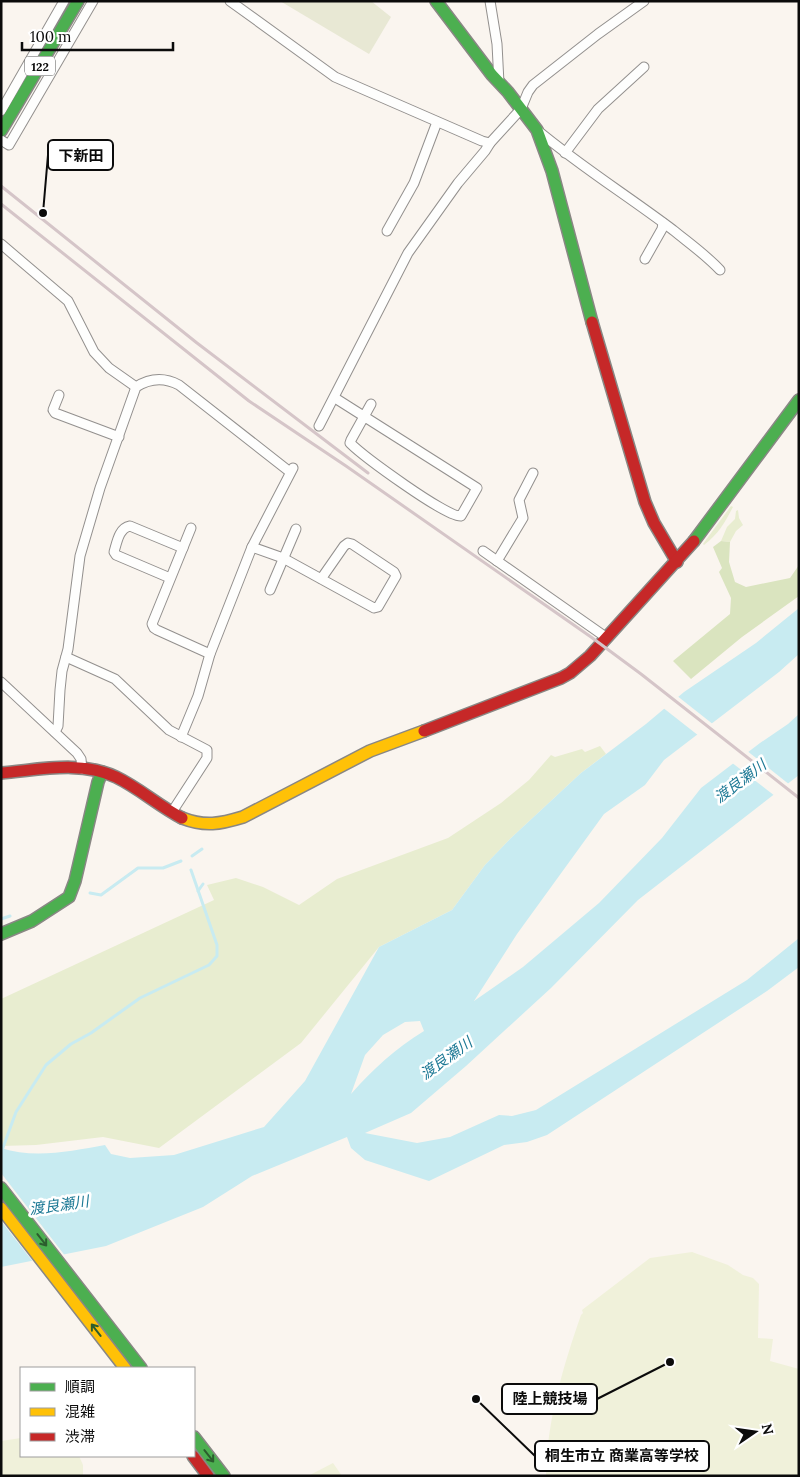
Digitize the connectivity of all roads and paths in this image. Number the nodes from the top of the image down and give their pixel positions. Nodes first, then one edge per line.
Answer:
1 (64, 1) edge
2 (78, 1) edge
3 (93, 1) edge
4 (230, 1) edge
5 (436, 1) edge
6 (490, 1) edge
7 (644, 1) edge
8 (644, 67) dead end
9 (500, 83) junction
10 (521, 108) junction
11 (1, 111) edge
12 (437, 122) junction
13 (536, 130) junction
14 (1, 132) edge
15 (4, 141) edge
16 (490, 143) junction
17 (564, 153) junction
18 (663, 223) junction
19 (387, 231) dead end
20 (1, 244) edge
21 (645, 259) dead end
22 (720, 270) dead end
23 (136, 387) junction
24 (58, 395) dead end
25 (335, 398) junction
26 (799, 400) edge
27 (371, 404) dead end
28 (364, 415) junction
29 (319, 426) dead end
30 (119, 437) junction
31 (533, 473) dead end
32 (191, 528) dead end
33 (296, 529) dead end
34 (252, 547) junction
35 (183, 548) junction
36 (483, 551) dead end
37 (283, 558) junction
38 (497, 561) junction
39 (677, 562) junction
40 (170, 578) junction
41 (321, 579) junction
42 (270, 590) dead end
43 (607, 638) junction
44 (210, 654) junction
45 (66, 657) junction
46 (1, 682) edge
47 (55, 732) junction
48 (181, 737) junction
49 (82, 769) junction
50 (102, 772) junction
51 (1, 773) edge
52 (172, 812) junction
53 (1, 934) edge
54 (1, 1188) edge
55 (1, 1208) edge
56 (124, 1367) edge
57 (140, 1367) edge
58 (195, 1438) edge
59 (194, 1457) edge
60 (208, 1476) edge
61 (224, 1476) edge

1 - 11 street
2 - 14 main road, 122
3 - 15 street
4 - 12 street
5 - 9 main road
6 - 9 street
7 - 10 street
8 - 17 street
9 - 10 main road
10 - 13 main road
10 - 16 street
12 - 16 street
12 - 19 street
13 - 17 street
13 - 39 main road
16 - 25 street
17 - 18 street
18 - 21 street
18 - 22 street
20 - 23 street
23 - 30 street
23 - 34 street
24 - 30 street
25 - 28 street
25 - 29 street
26 - 39 main road
27 - 28 street
28 - 28 street
30 - 45 street
31 - 38 street
32 - 35 street
33 - 37 street
34 - 37 street
34 - 44 street
35 - 40 street
35 - 40 street
36 - 38 street
37 - 41 street
37 - 42 street
38 - 43 street
39 - 43 main road
40 - 44 street
41 - 41 street
43 - 52 main road
44 - 48 street
45 - 47 street
45 - 48 street
46 - 47 street
47 - 49 street
48 - 52 street
49 - 50 main road
49 - 51 main road
50 - 52 main road
50 - 53 main road
54 -> 57 main road
56 -> 55 main road
58 -> 61 main road
59 - 60 main road

